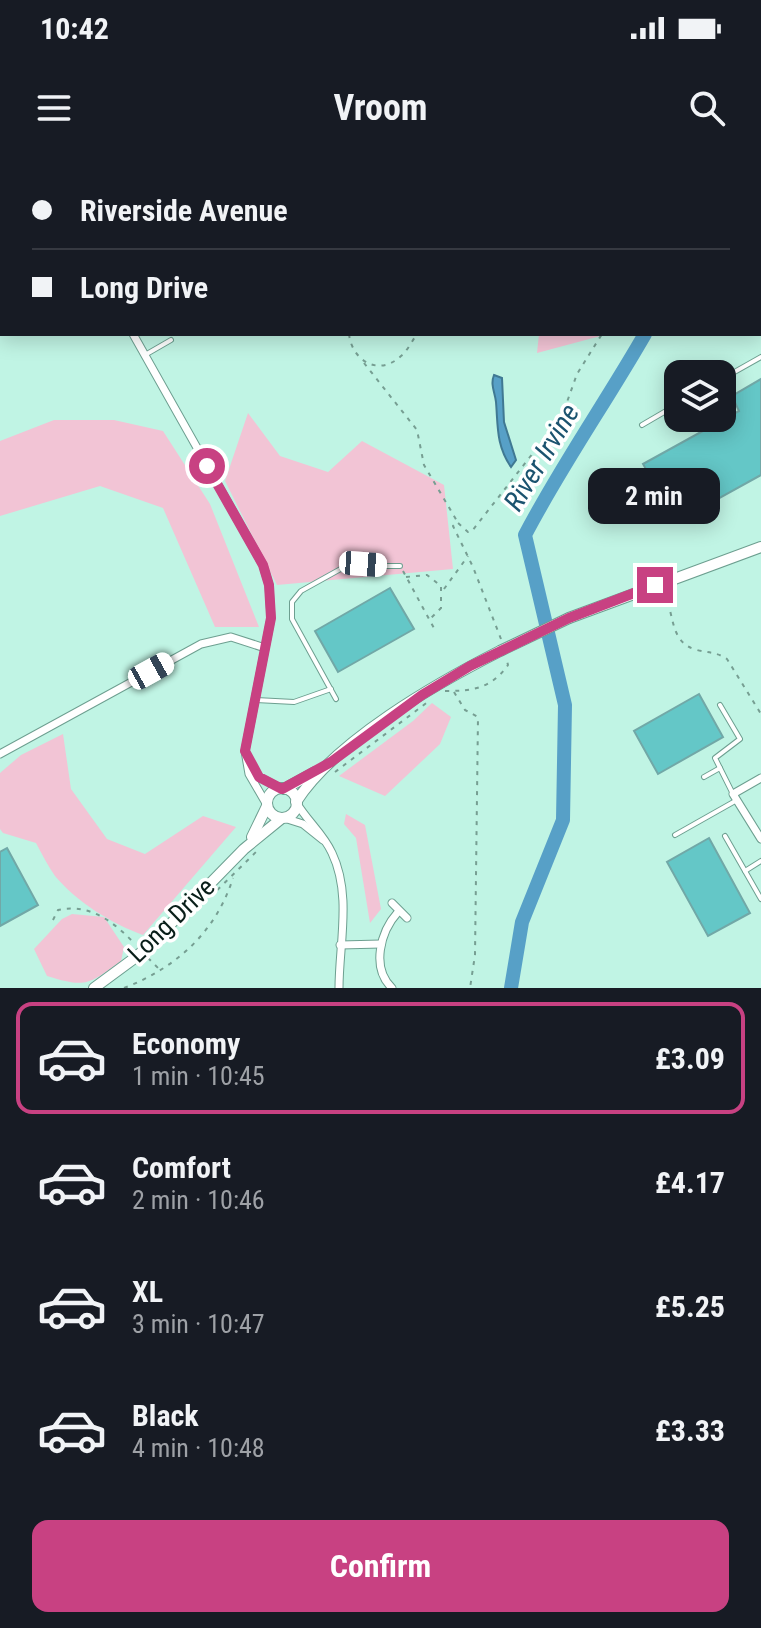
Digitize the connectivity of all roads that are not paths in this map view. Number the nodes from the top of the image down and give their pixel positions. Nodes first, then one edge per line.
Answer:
1 (134, 336) edge
2 (171, 340) dead end
3 (145, 355) junction
4 (761, 357) edge
5 (736, 371) edge
6 (664, 412) edge
7 (642, 425) dead end
8 (761, 547) edge
9 (400, 566) road end
10 (265, 648) junction
11 (331, 689) junction
12 (336, 699) dead end
13 (254, 700) junction
14 (720, 705) dead end
15 (245, 751) junction
16 (0, 754) edge
17 (331, 762) junction
18 (720, 768) junction
19 (704, 777) dead end
20 (761, 778) edge
21 (283, 789) junction
22 (735, 797) junction
23 (296, 802) junction
24 (267, 806) junction
25 (283, 818) junction
26 (675, 835) dead end
27 (725, 836) dead end
28 (761, 839) edge
29 (328, 844) junction
30 (244, 849) junction
31 (761, 861) edge
32 (745, 871) junction
33 (761, 899) edge
34 (392, 903) dead end
35 (398, 912) junction
36 (407, 918) dead end
37 (381, 944) junction
38 (340, 945) junction
39 (94, 988) edge
40 (339, 988) edge
41 (392, 988) edge

1 - 3 street
2 - 3 lane
3 - 10 street
4 - 5 lane
6 - 7 lane
8 - 17 main road, bridge
9 - 11 lane
10 - 13 street
10 - 16 street
11 - 12 lane
11 - 13 lane
13 - 15 street
14 - 18 lane
15 - 21 street
15 - 24 street
17 - 21 main road
17 - 23 main road
18 - 19 lane
18 - 22 lane
20 - 22 street
21 - 23 main road
21 - 24 main road
22 - 26 lane
22 - 28 street
23 - 25 main road
23 - 29 street
24 - 25 main road
24 - 30 main road, Long Drive
25 - 29 street
25 - 30 main road, Long Drive
27 - 32 lane
29 - 38 street
30 - 39 main road, Long Drive, bridge
31 - 32 lane
32 - 33 lane
34 - 35 street
35 - 36 street
35 - 37 street
37 - 38 street
37 - 41 street
38 - 40 street

